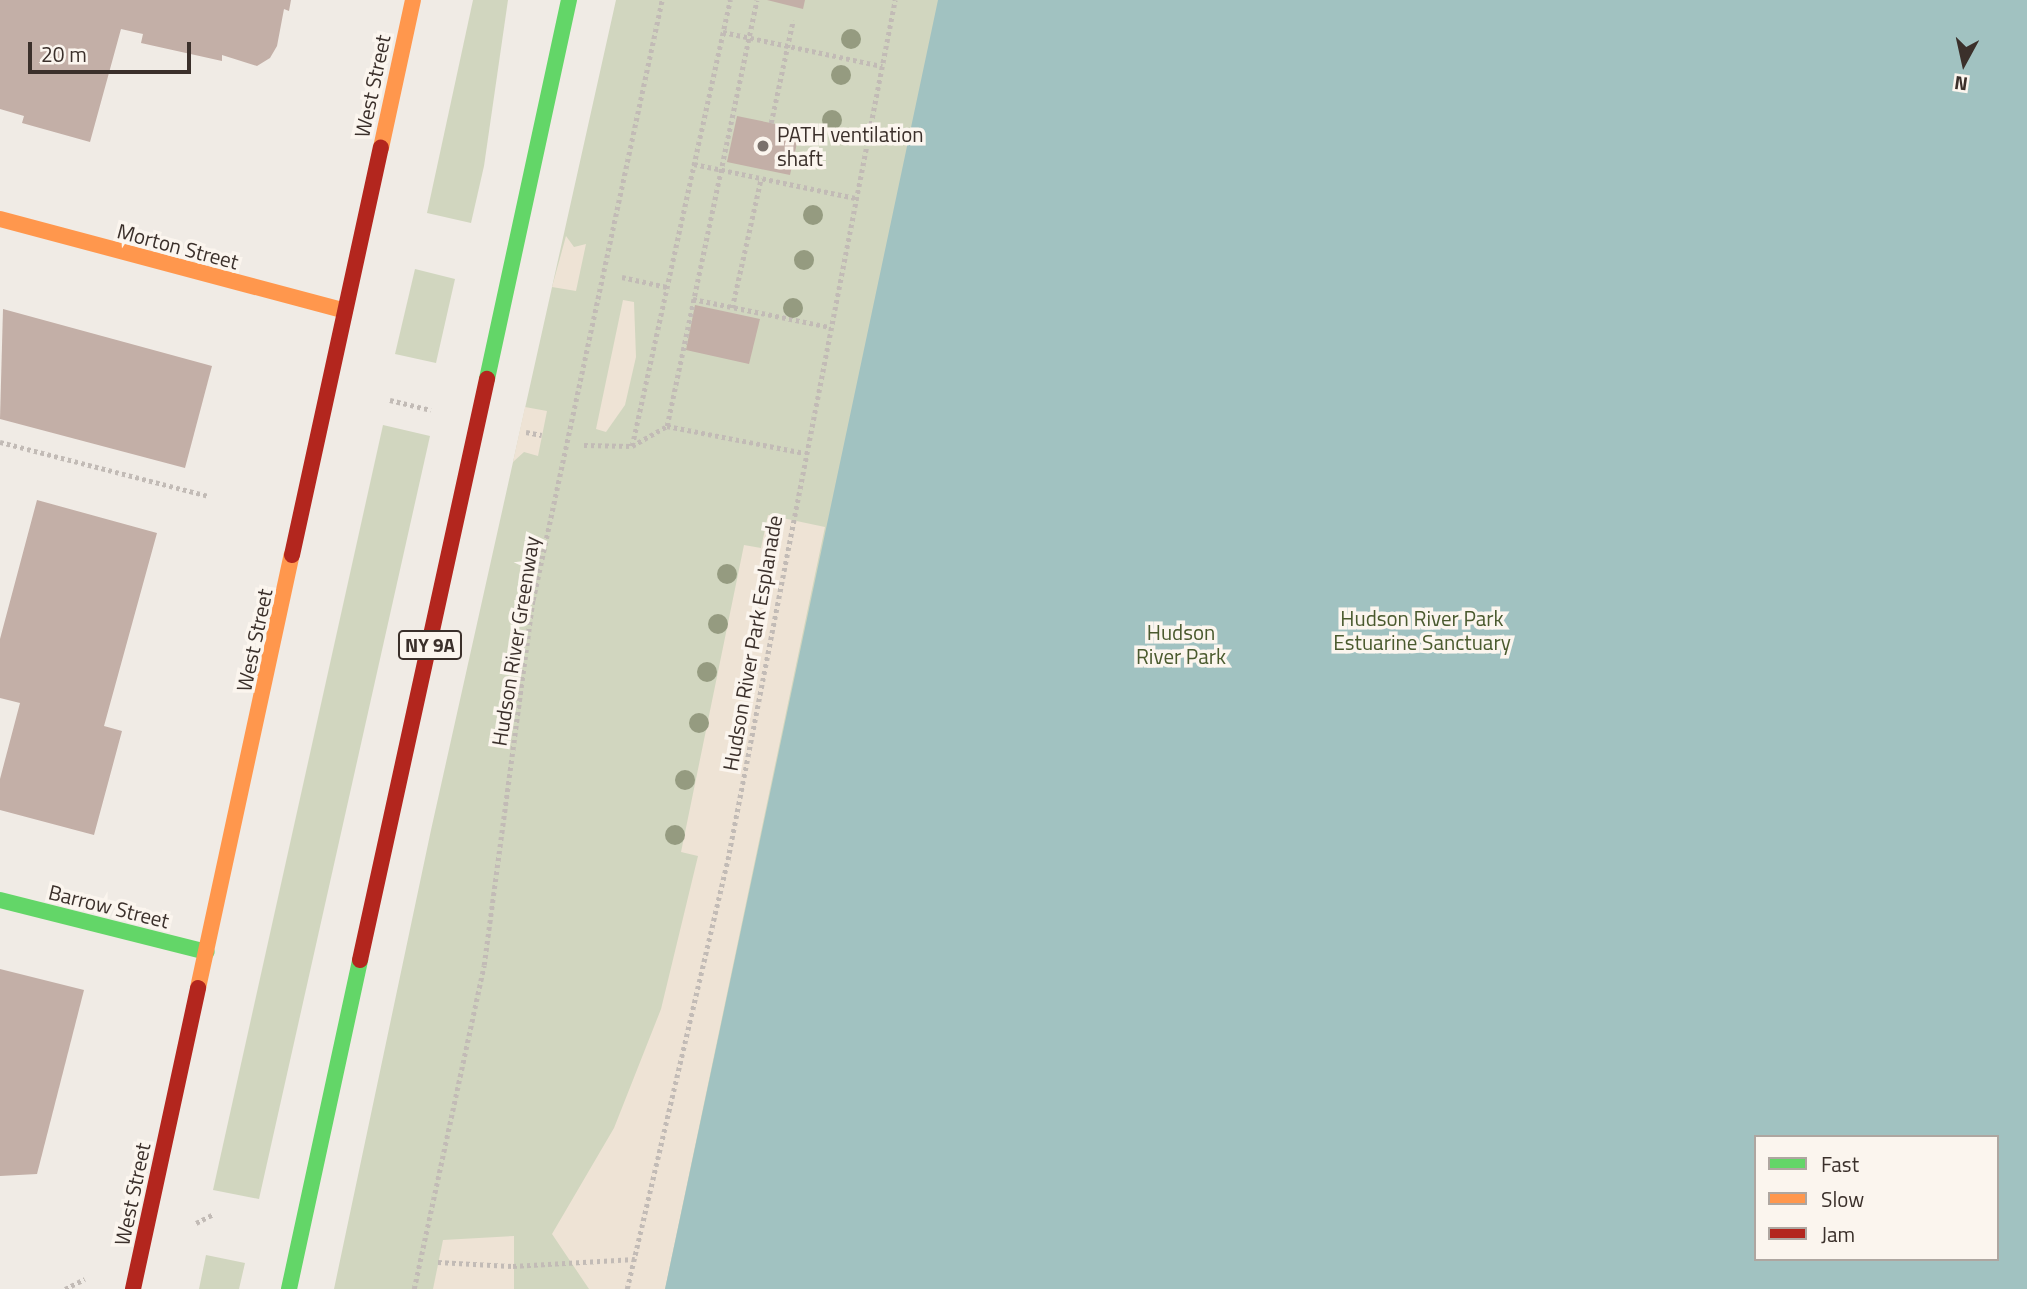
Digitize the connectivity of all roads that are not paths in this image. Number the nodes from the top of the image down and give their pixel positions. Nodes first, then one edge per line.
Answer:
1 (412, 0) edge
2 (569, 0) edge
3 (0, 219) edge
4 (345, 311) junction
5 (0, 900) edge
6 (207, 952) junction
7 (133, 1289) edge
8 (289, 1289) edge

1 - 4 main road, West Street
2 - 8 main road, NY 9A
3 - 4 main road, Morton Street
4 - 6 main road, West Street
5 - 6 main road, Barrow Street
6 - 7 main road, West Street

